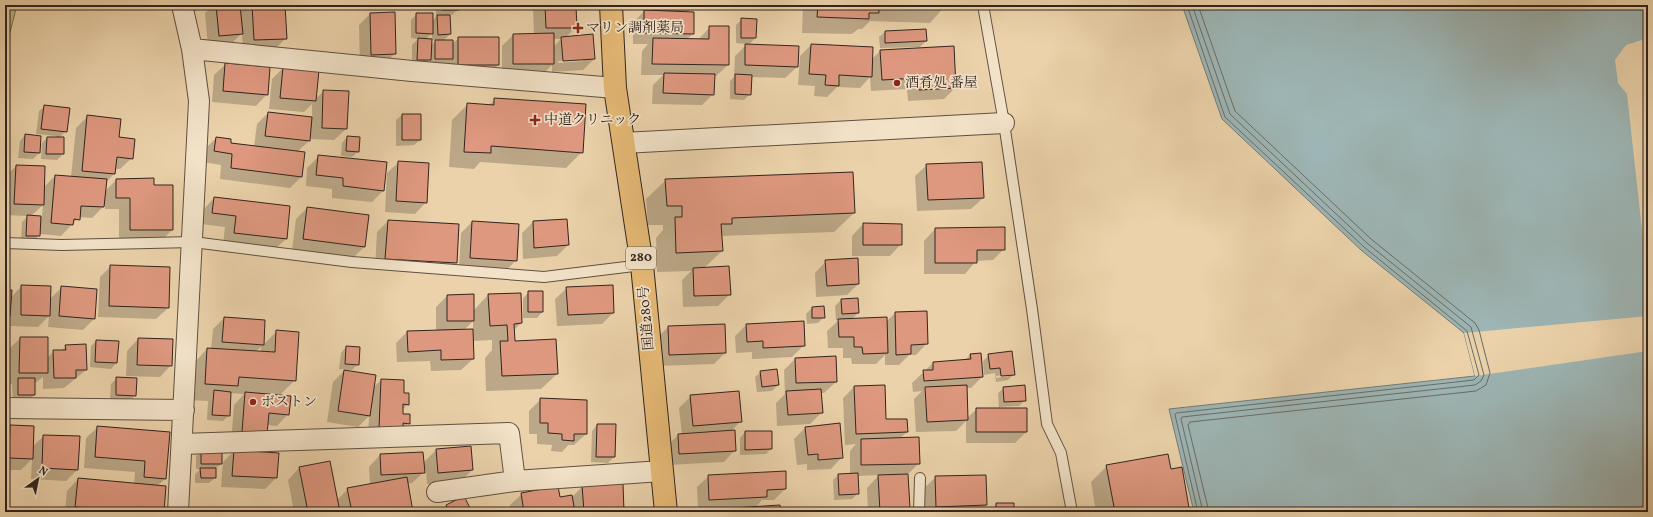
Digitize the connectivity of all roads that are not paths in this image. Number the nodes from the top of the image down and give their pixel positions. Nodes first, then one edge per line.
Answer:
1 (182, 5) edge
2 (611, 5) edge
3 (983, 5) edge
4 (192, 49) junction
5 (615, 88) junction
6 (1004, 123) junction
7 (623, 143) junction
8 (193, 242) junction
9 (5, 243) edge
10 (642, 265) junction
11 (5, 408) edge
12 (184, 410) junction
13 (182, 444) junction
14 (662, 471) junction
15 (920, 478) dead end
16 (515, 481) junction
17 (438, 492) dead end
18 (178, 512) edge
19 (666, 512) edge
20 (920, 512) edge
21 (1072, 512) edge

1 - 4 street
2 - 5 highway, 国道280号 / 280
3 - 6 lane
4 - 5 street
4 - 8 street
5 - 7 highway, 国道280号 / 280
6 - 7 street
6 - 21 lane
7 - 10 highway, 国道280号 / 280
8 - 9 lane
8 - 10 lane
8 - 12 street
10 - 14 highway, 国道280号 / 280
11 - 12 street
12 - 13 street
13 - 16 street
13 - 18 street
14 - 16 street
14 - 19 highway, 国道280号 / 280
15 - 20 lane
16 - 17 street

